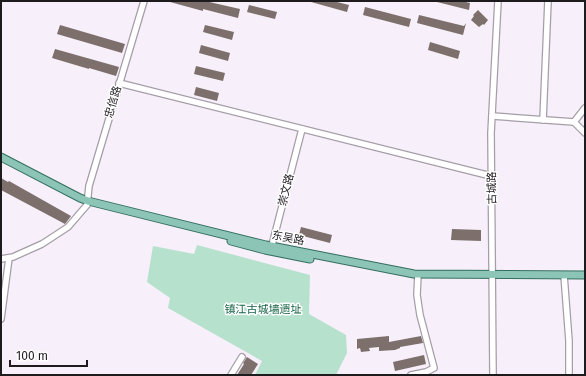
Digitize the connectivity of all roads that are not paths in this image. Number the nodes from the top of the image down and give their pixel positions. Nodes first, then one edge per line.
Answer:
1 (144, 1) edge
2 (498, 1) edge
3 (548, 1) edge
4 (119, 83) junction
5 (585, 108) edge
6 (492, 116) junction
7 (543, 120) junction
8 (574, 122) junction
9 (302, 129) junction
10 (585, 133) edge
11 (1, 158) edge
12 (1, 162) edge
13 (491, 176) junction
14 (87, 203) junction
15 (271, 249) junction
16 (9, 258) junction
17 (1, 259) edge
18 (585, 275) edge
19 (418, 276) junction
20 (492, 277) junction
21 (564, 277) junction
22 (585, 279) edge
23 (1, 319) edge
24 (242, 357) dead end
25 (231, 375) edge
26 (411, 375) edge
27 (493, 375) edge
28 (569, 375) edge

1 - 4 street, 忠信路
2 - 6 street, 古城路
3 - 7 street
4 - 9 street
4 - 14 street, 忠信路
5 - 8 street
6 - 7 street
6 - 13 street, 古城路
7 - 8 street
8 - 10 street
9 - 13 street
9 - 15 street, 崇文路
11 - 14 main road, 东吴路
12 - 14 main road, 东吴路
13 - 20 street, 古城路
14 - 15 main road, 东吴路
14 - 16 street
15 - 19 main road, 东吴路
16 - 17 street
16 - 23 street
18 - 21 main road, 东吴路
19 - 20 main road, 东吴路
19 - 26 street
20 - 21 main road, 东吴路
20 - 27 street, 古城路
21 - 22 main road, 东吴路
21 - 28 street
24 - 25 street

